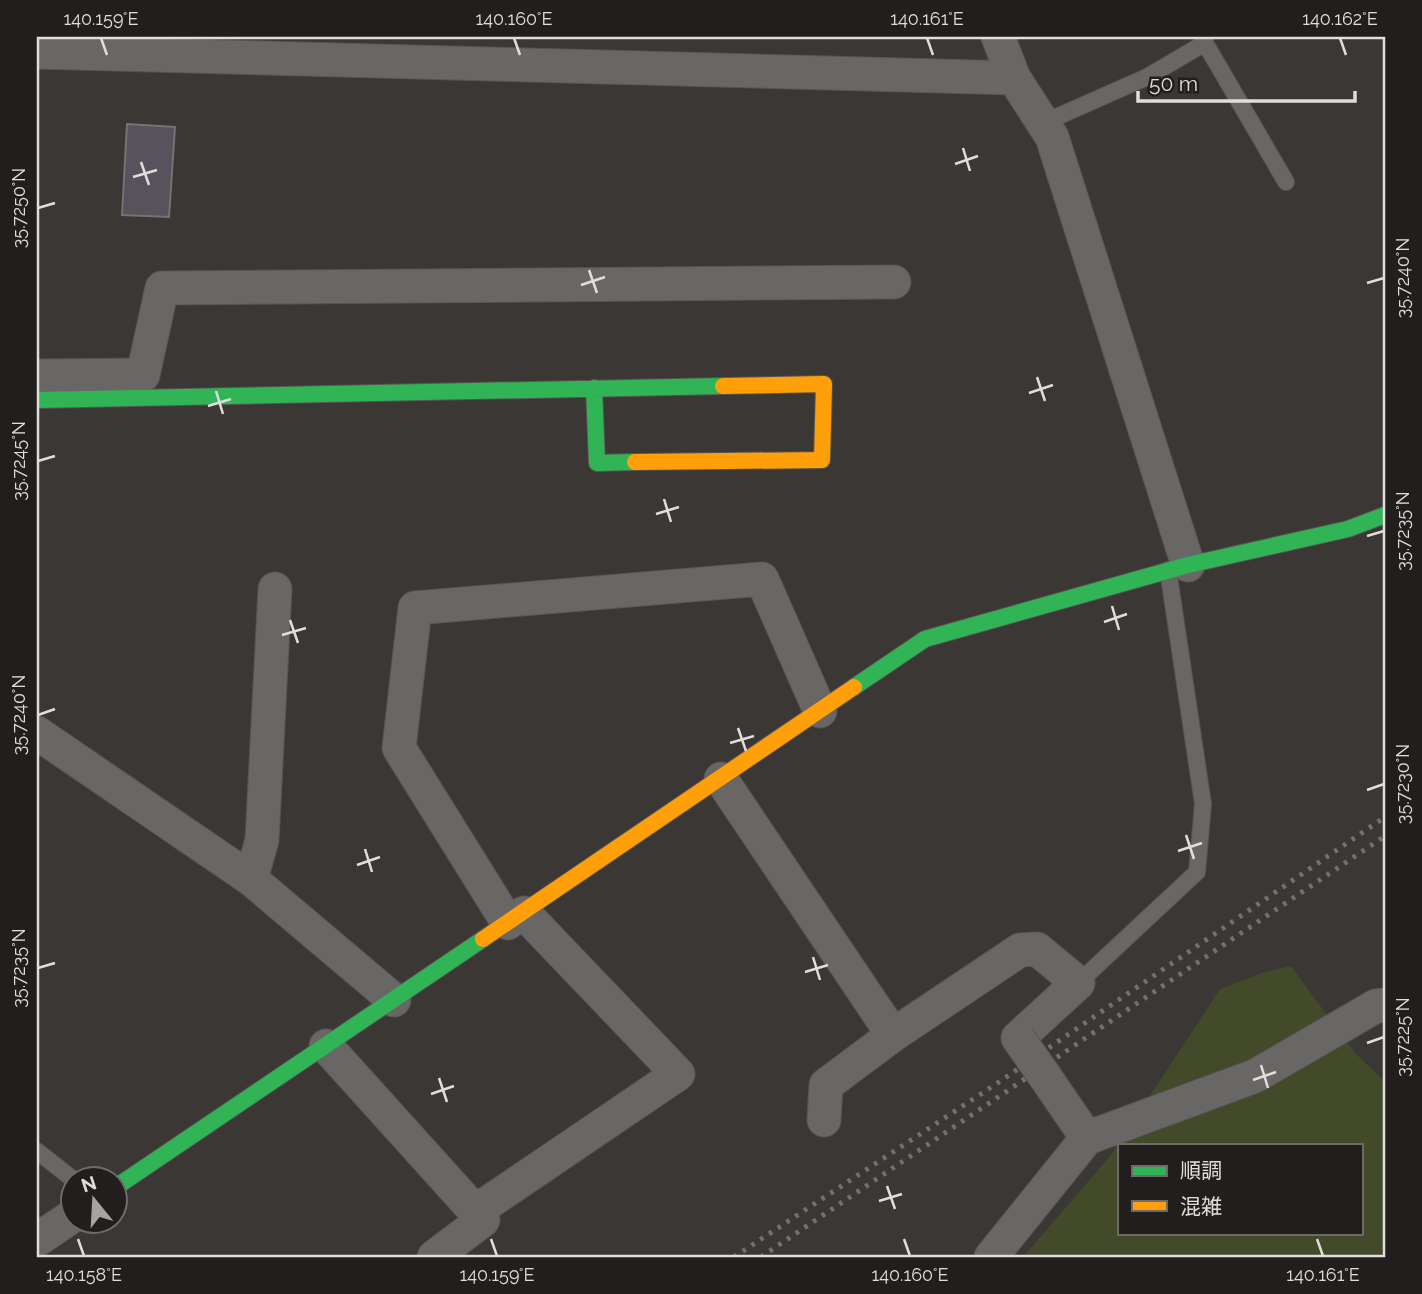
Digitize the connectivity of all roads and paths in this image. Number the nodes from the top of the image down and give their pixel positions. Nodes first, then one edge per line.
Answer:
1 (998, 37) edge
2 (1205, 40) edge
3 (324, 48) edge
4 (37, 52) edge
5 (1014, 78) junction
6 (1042, 122) junction
7 (1286, 182) dead end
8 (894, 282) dead end
9 (37, 376) edge
10 (594, 388) junction
11 (37, 400) edge
12 (1385, 515) edge
13 (1178, 567) junction
14 (275, 589) dead end
15 (820, 711) junction
16 (37, 733) edge
17 (721, 779) junction
18 (251, 879) junction
19 (516, 918) junction
20 (1078, 983) junction
21 (394, 1000) junction
22 (1385, 1005) edge
23 (893, 1035) junction
24 (326, 1046) junction
25 (824, 1120) dead end
26 (1087, 1138) junction
27 (37, 1151) edge
28 (60, 1169) edge
29 (130, 1178) edge
30 (476, 1211) junction
31 (60, 1224) edge
32 (37, 1240) edge
33 (434, 1257) edge
34 (992, 1257) edge

1 - 5 street
2 - 6 lane
2 - 7 lane
3 - 4 street
3 - 5 street
5 - 6 street
6 - 13 street
8 - 9 street
10 - 10 street
10 - 11 street
12 - 13 street
13 - 15 street
13 - 20 lane
14 - 18 street
15 - 17 street
15 - 19 street
16 - 18 street
17 - 19 street
17 - 23 street
18 - 21 street
19 - 21 street
19 - 30 street
20 - 23 street
20 - 26 street, bridge
21 - 24 street
22 - 26 street
23 - 25 street
24 - 29 street
24 - 30 street
26 - 34 street
27 - 28 lane
30 - 33 street
31 - 32 street

